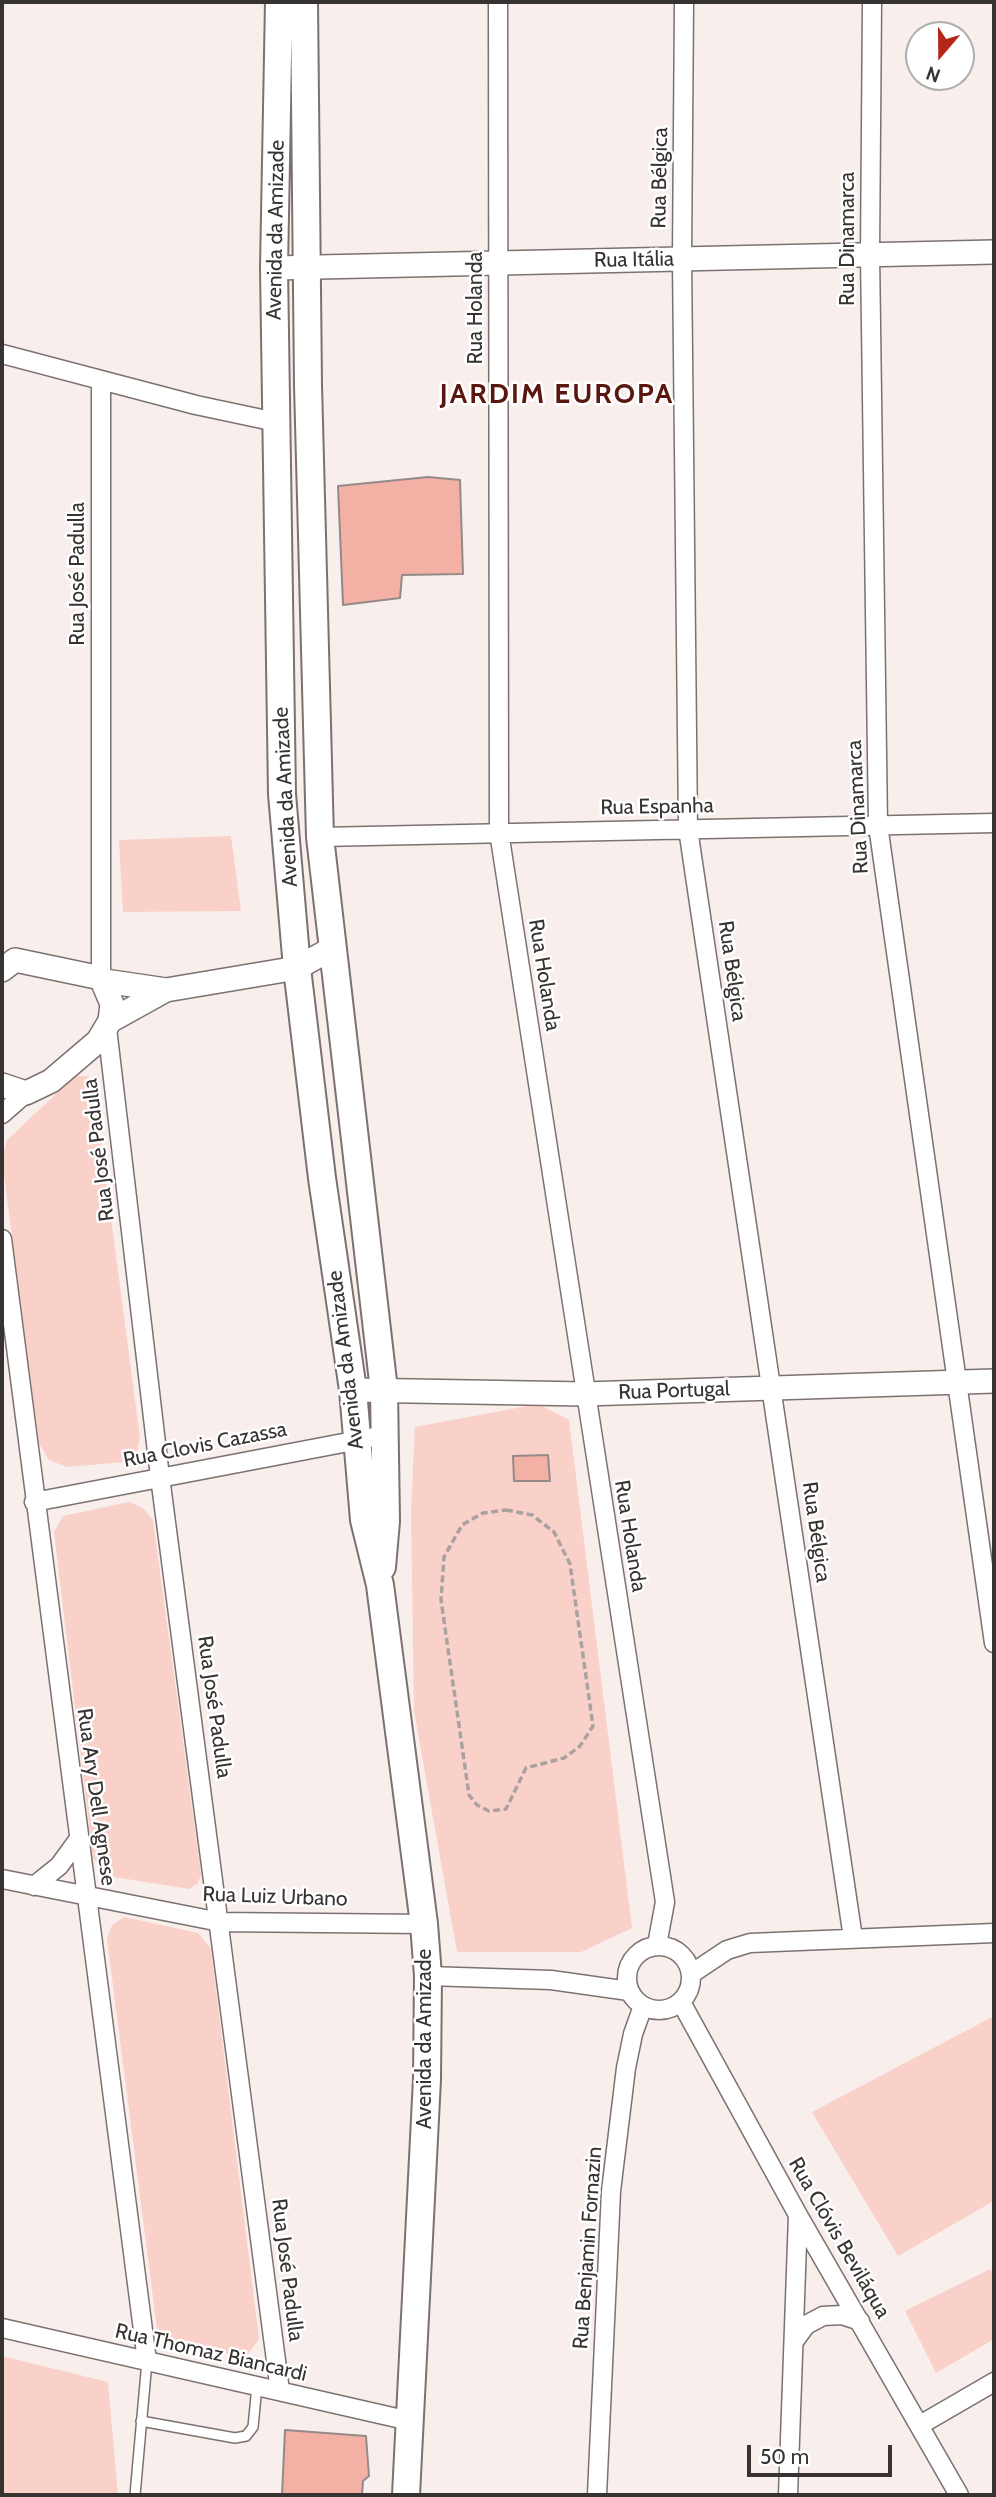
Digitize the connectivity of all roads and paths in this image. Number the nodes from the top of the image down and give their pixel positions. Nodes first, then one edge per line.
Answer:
1 (279, 2) edge
2 (304, 2) edge
3 (498, 2) edge
4 (684, 2) edge
5 (872, 2) edge
6 (994, 252) edge
7 (870, 254) junction
8 (682, 259) junction
9 (499, 264) junction
10 (306, 266) junction
11 (274, 268) junction
12 (2, 354) edge
13 (101, 380) junction
14 (276, 422) junction
15 (282, 794) junction
16 (994, 823) edge
17 (878, 825) junction
18 (688, 829) junction
19 (499, 832) junction
20 (320, 837) junction
21 (331, 949) junction
22 (6, 963) edge
23 (297, 968) junction
24 (103, 980) junction
25 (166, 990) junction
26 (109, 1025) junction
27 (2, 1085) edge
28 (26, 1093) junction
29 (2, 1114) edge
30 (2, 1239) edge
31 (994, 1381) edge
32 (956, 1382) junction
33 (772, 1389) junction
34 (353, 1390) junction
35 (384, 1390) junction
36 (585, 1394) junction
37 (385, 1435) junction
38 (356, 1438) junction
39 (160, 1477) junction
40 (34, 1502) junction
41 (380, 1586) junction
42 (994, 1643) edge
43 (464, 1763) joint
44 (78, 1840) junction
45 (2, 1879) edge
46 (34, 1886) junction
47 (87, 1897) junction
48 (220, 1922) junction
49 (424, 1924) junction
50 (994, 1933) edge
51 (853, 1938) junction
52 (657, 1945) junction
53 (691, 1974) junction
54 (428, 1976) junction
55 (629, 1991) junction
56 (681, 2002) junction
57 (643, 2006) junction
58 (798, 2215) junction
59 (860, 2322) junction
60 (2, 2329) edge
61 (794, 2340) junction
62 (147, 2361) junction
63 (994, 2382) edge
64 (257, 2386) junction
65 (279, 2392) junction
66 (141, 2421) junction
67 (410, 2421) junction
68 (920, 2425) junction
69 (135, 2495) edge
70 (406, 2495) edge
71 (597, 2495) edge
72 (788, 2495) edge
73 (960, 2495) edge

1 - 11 main road, Avenida da Amizade
2 - 10 main road, Avenida da Amizade
3 - 9 street, Rua Holanda
4 - 8 street, Rua Bélgica
5 - 7 street, Rua Dinamarca
6 - 7 street, Rua Itália
7 - 8 street, Rua Itália
7 - 17 street, Rua Dinamarca
8 - 9 street, Rua Itália
8 - 18 street, Rua Bélgica
9 - 10 street, Rua Itália
9 - 19 street, Rua Holanda
10 - 11 street, Rua Itália
10 - 20 main road, Avenida da Amizade
11 - 14 main road, Avenida da Amizade
12 - 13 street
13 - 14 street
13 - 24 street, Rua José Padulla
14 - 15 main road, Avenida da Amizade
15 - 20 main road
15 - 23 main road, Avenida da Amizade
16 - 17 street, Rua Espanha
17 - 18 street, Rua Espanha
17 - 32 street, Rua Dinamarca
18 - 19 street, Rua Espanha
18 - 33 street, Rua Bélgica
19 - 20 street, Rua Espanha
19 - 36 street, Rua Holanda
20 - 21 main road, Avenida da Amizade
21 - 23 street
21 - 35 main road, Avenida da Amizade
22 - 24 street
23 - 25 street
23 - 34 main road, Avenida da Amizade
24 - 25 street
24 - 26 street
25 - 26 street
26 - 28 street
26 - 39 street, Rua José Padulla
27 - 28 street
28 - 29 street
30 - 40 street, Rua Ary Dell Agnese
31 - 32 street, Rua Portugal
32 - 33 street, Rua Portugal
32 - 42 street, Rua Dinamarca
33 - 36 street, Rua Portugal
33 - 51 street, Rua Bélgica
34 - 35 street, Rua Portugal
34 - 38 main road, Avenida da Amizade
35 - 36 street, Rua Portugal
35 - 37 main road, Avenida da Amizade
36 - 52 street, Rua Holanda
37 - 38 street, Rua Clovis Cazassa
37 - 41 main road, Avenida da Amizade
38 - 39 street, Rua Clovis Cazassa
38 - 41 main road, Avenida da Amizade
39 - 40 street, Rua Clovis Cazassa
39 - 48 street, Rua José Padulla
40 - 44 street, Rua Ary Dell Agnese
41 - 49 main road, Avenida da Amizade
43 - 43 path
44 - 46 street
44 - 47 street, Rua Ary Dell Agnese
45 - 46 street, Rua Luiz Urbano
46 - 47 street, Rua Luiz Urbano
47 - 48 street, Rua Luiz Urbano
47 - 62 street, Rua Ary Dell Agnese
48 - 49 street, Rua Luiz Urbano
48 - 65 street, Rua José Padulla
49 - 54 main road, Avenida da Amizade
50 - 51 street
51 - 53 street
52 - 53 street
52 - 55 street
53 - 56 street
54 - 55 street
54 - 67 main road, Avenida da Amizade
55 - 57 street
56 - 57 street
56 - 58 street, Rua Clóvis Beviláqua
57 - 71 street, Rua Benjamin Fornazin
58 - 59 street, Rua Clóvis Beviláqua
58 - 61 street
59 - 61 street
59 - 68 street, Rua Clóvis Beviláqua
60 - 62 street, Rua Thomaz Biancardi
61 - 72 street
62 - 64 street, Rua Thomaz Biancardi
62 - 66 lane
63 - 68 street
64 - 65 street, Rua Thomaz Biancardi
64 - 66 lane
65 - 67 street, Rua Thomaz Biancardi
66 - 69 lane
67 - 70 main road, Avenida da Amizade
68 - 73 street, Rua Clóvis Beviláqua

